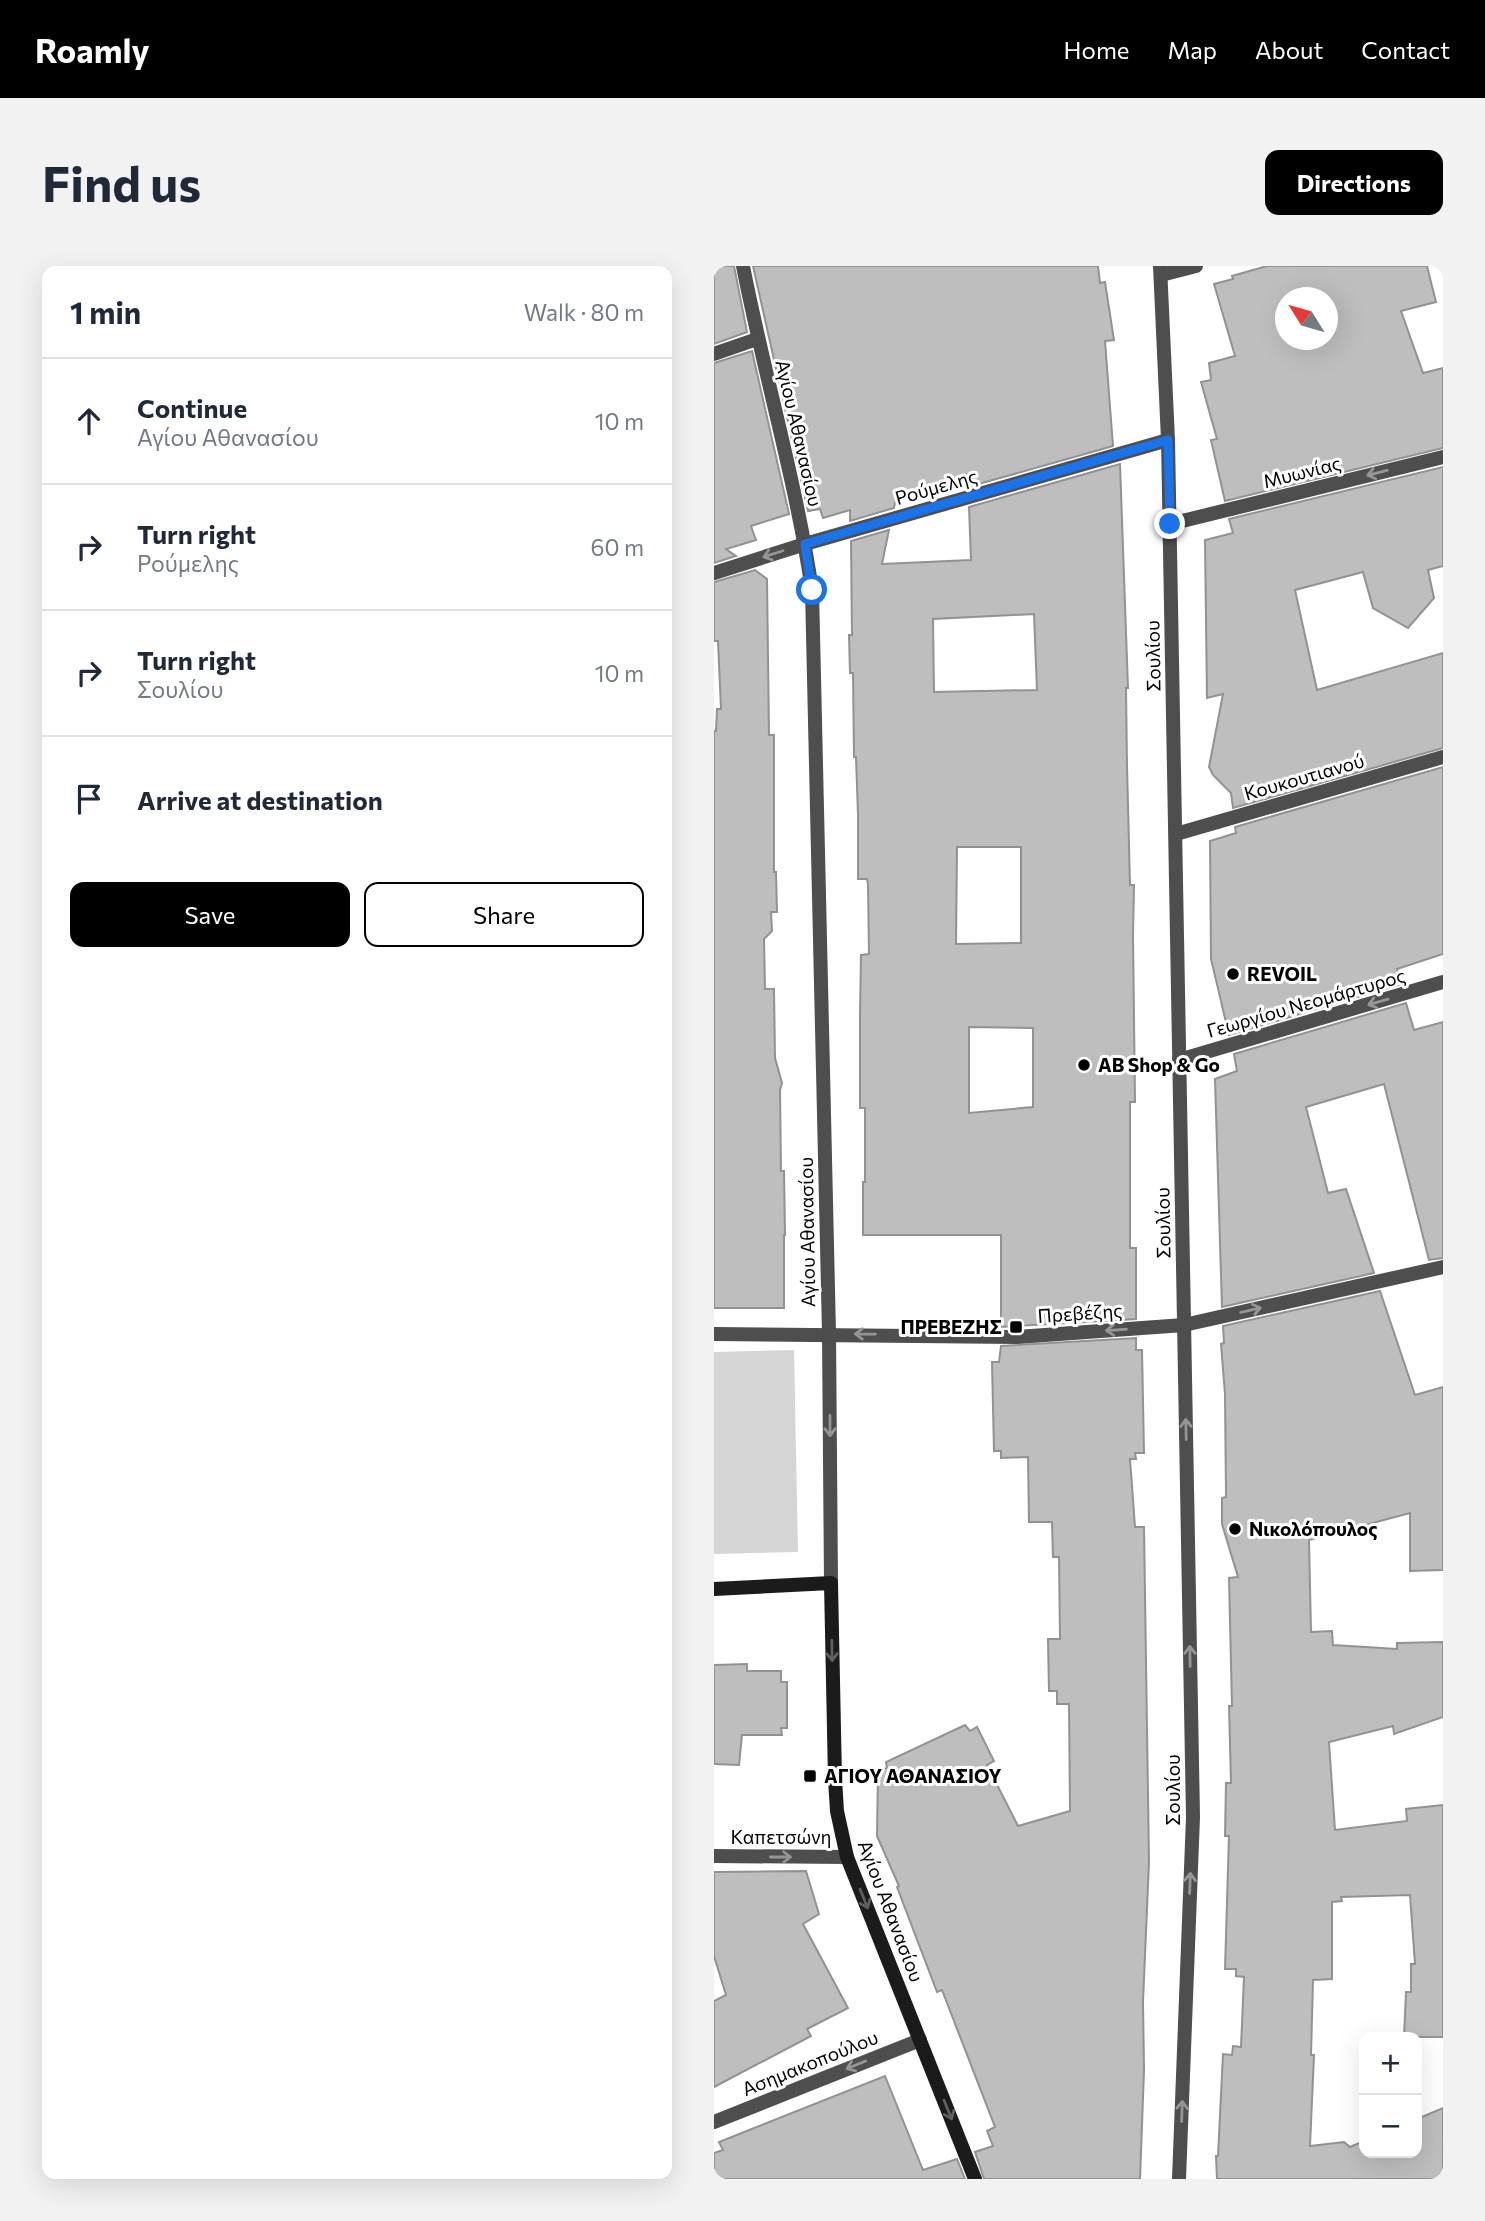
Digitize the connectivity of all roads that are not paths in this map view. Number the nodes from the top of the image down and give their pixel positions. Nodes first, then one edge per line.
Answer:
1 (743, 266) edge
2 (1196, 266) edge
3 (1160, 271) edge
4 (757, 338) junction
5 (714, 354) edge
6 (1168, 440) junction
7 (1443, 457) edge
8 (1170, 524) junction
9 (805, 544) junction
10 (714, 573) edge
11 (1443, 757) edge
12 (1176, 834) junction
13 (1443, 982) edge
14 (1179, 1060) junction
15 (1443, 1267) edge
16 (1184, 1325) junction
17 (829, 1333) junction
18 (714, 1334) edge
19 (831, 1583) junction
20 (714, 1589) edge
21 (714, 1856) edge
22 (847, 1857) junction
23 (920, 2040) junction
24 (714, 2122) edge
25 (975, 2179) edge
26 (1179, 2179) edge

1 - 4 street, Αγίου Αθανασίου
2 - 3 street
3 - 6 street, Σουλίου
4 - 5 street
4 - 9 street, Αγίου Αθανασίου
6 - 8 street, Σουλίου
6 - 9 street, Ρούμελης
7 -> 8 street, Μυωνίας
8 - 12 street, Σουλίου
9 -> 10 street, Ρούμελης
9 - 17 street, Αγίου Αθανασίου
11 - 12 street, Κουκουτιανού
12 - 14 street, Σουλίου
13 -> 14 street, Γεωργίου Νεομάρτυρος
14 - 16 street, Σουλίου
16 -> 15 street, Πρεβέζης
16 -> 17 street, Πρεβέζης
26 -> 16 street, Σουλίου
17 - 18 street, Πρεβέζης
17 -> 19 street, Αγίου Αθανασίου
19 - 20 street
19 -> 22 street, Αγίου Αθανασίου
21 -> 22 street, Καπετσώνη
22 -> 23 street, Αγίου Αθανασίου
23 -> 24 street, Ασημακοπούλου
23 -> 25 street, Αγίου Αθανασίου

